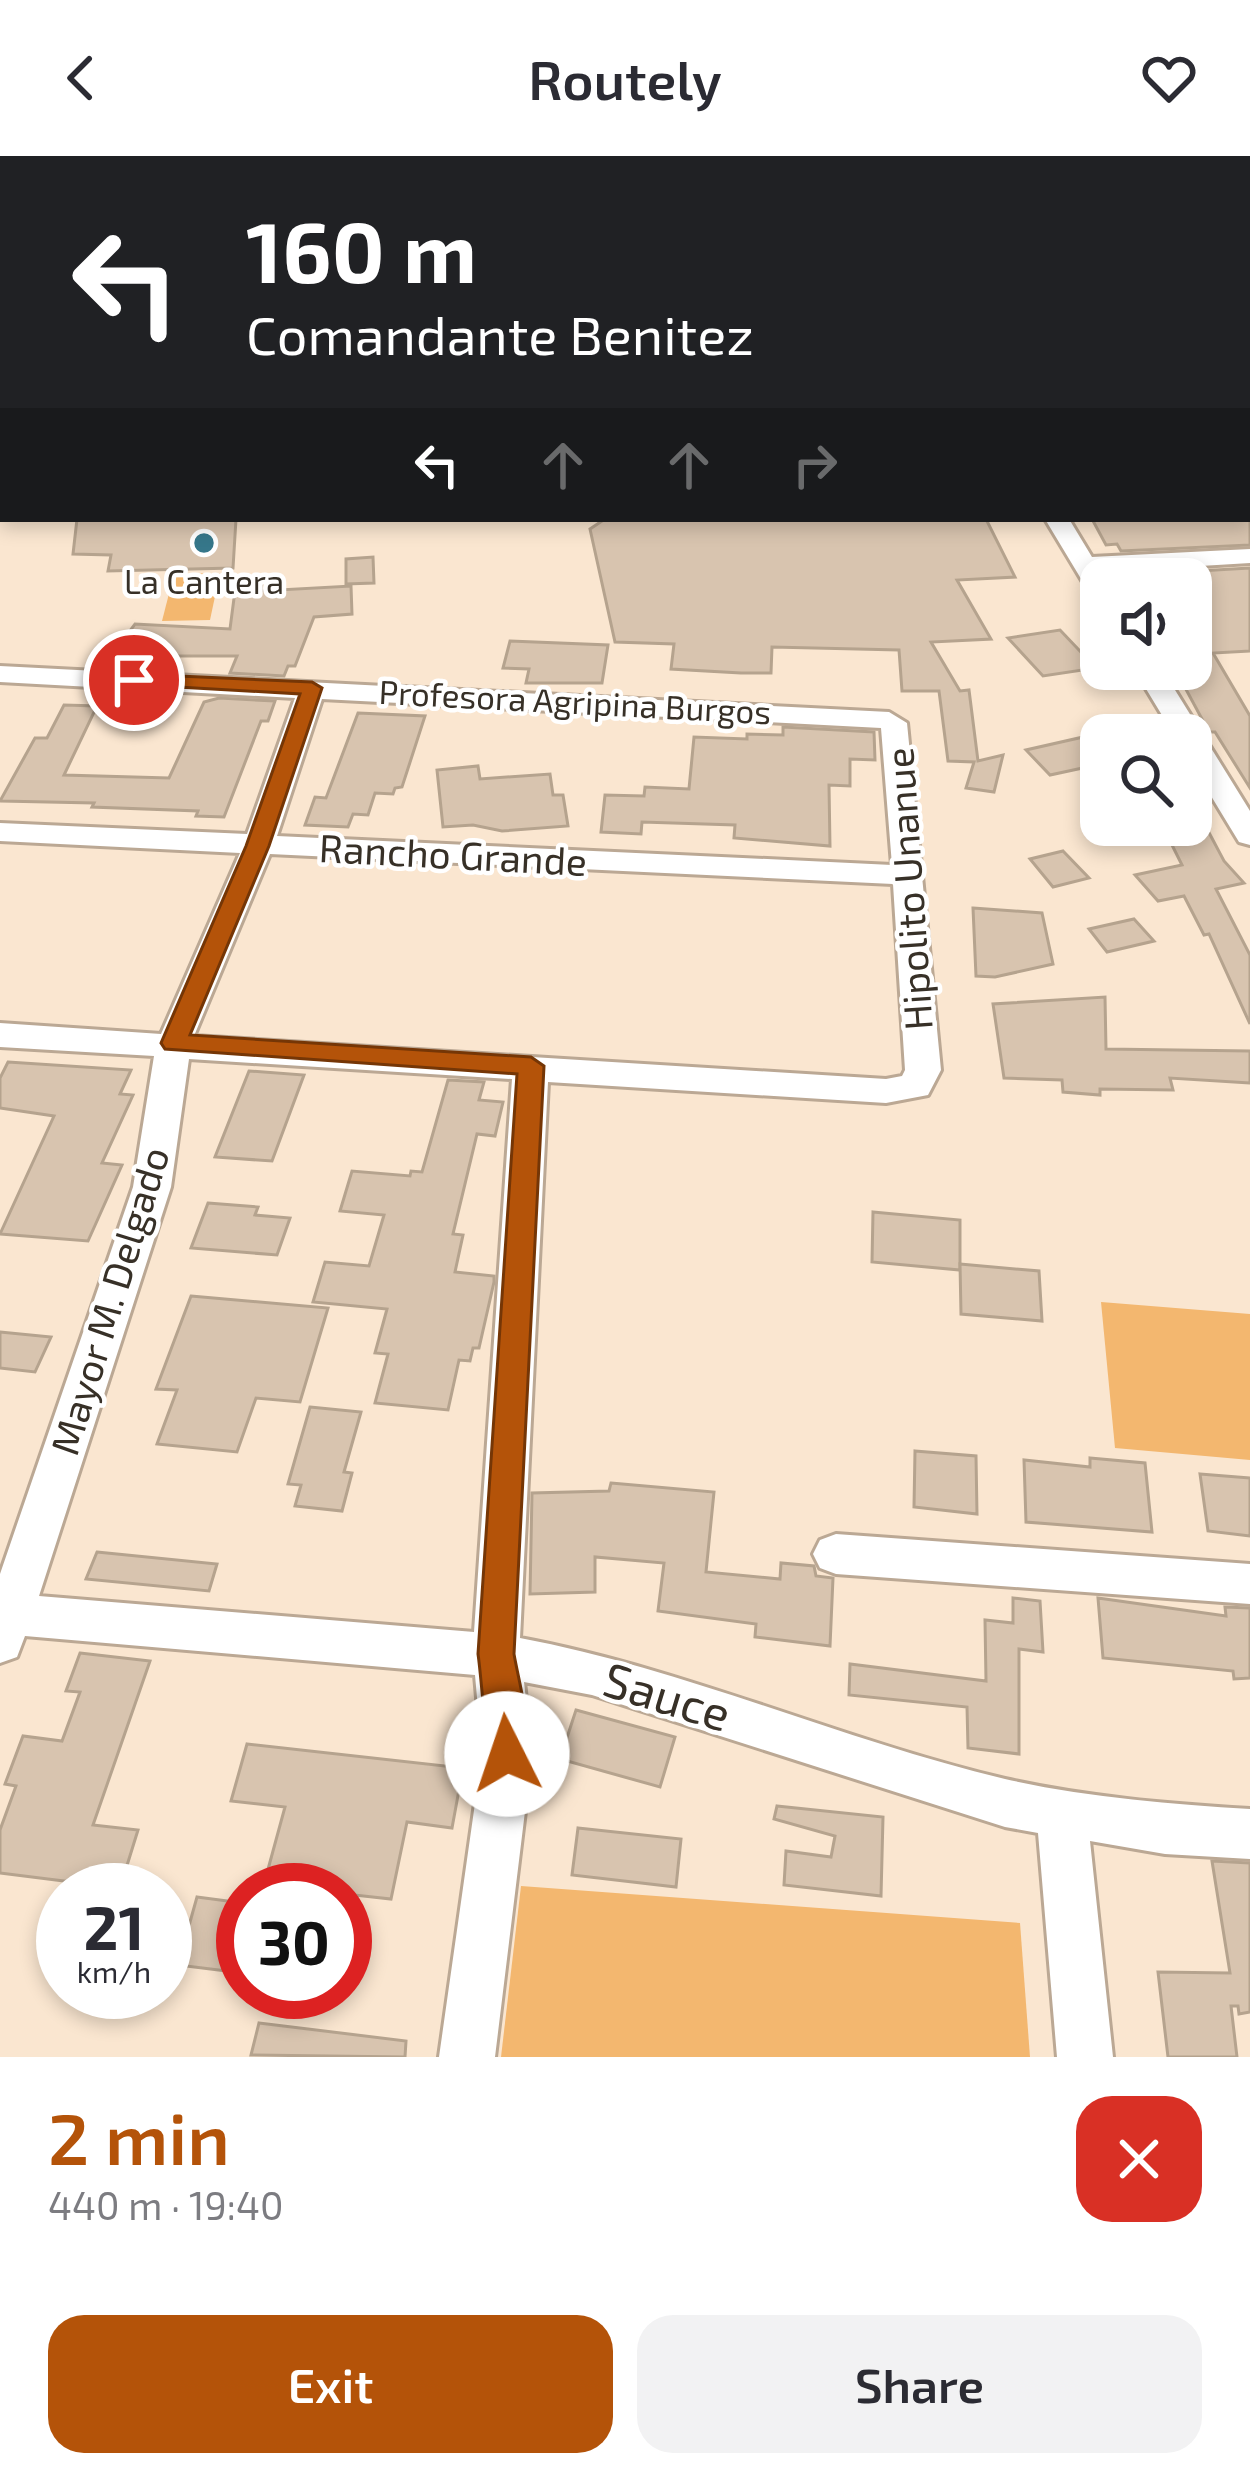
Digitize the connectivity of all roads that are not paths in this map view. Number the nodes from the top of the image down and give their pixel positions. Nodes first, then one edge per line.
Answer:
1 (1060, 522) edge
2 (1250, 556) edge
3 (1080, 558) edge
4 (1212, 558) edge
5 (0, 674) edge
6 (312, 688) junction
7 (862, 717) joint
8 (1212, 773) edge
9 (0, 832) edge
10 (1250, 836) edge
11 (258, 846) junction
12 (906, 875) junction
13 (0, 1035) edge
14 (174, 1043) junction
15 (531, 1066) junction
16 (836, 1554) dead end
17 (1250, 1584) edge
18 (3, 1623) edge
19 (496, 1654) junction
20 (1062, 1813) junction
21 (1250, 1834) edge
22 (467, 2057) edge
23 (1085, 2057) edge

1 - 3 street
2 - 4 street
5 - 6 street, Profesora Agripina Burgos
6 - 7 street, Profesora Agripina Burgos
6 - 11 street, Mayor M. Delgado
7 - 12 street, Hipolito Unanue
8 - 10 street
9 - 11 street, Rancho Grande
11 - 12 street, Rancho Grande
11 - 14 street, Mayor M. Delgado
12 - 15 street, Hipolito Unanue
13 - 14 street
14 - 15 street
14 - 18 street, Mayor M. Delgado
15 - 19 street
16 - 17 street
18 - 19 street, Sauce
19 - 20 street, Sauce
19 - 22 street
20 - 21 street, Sauce
20 - 23 street

